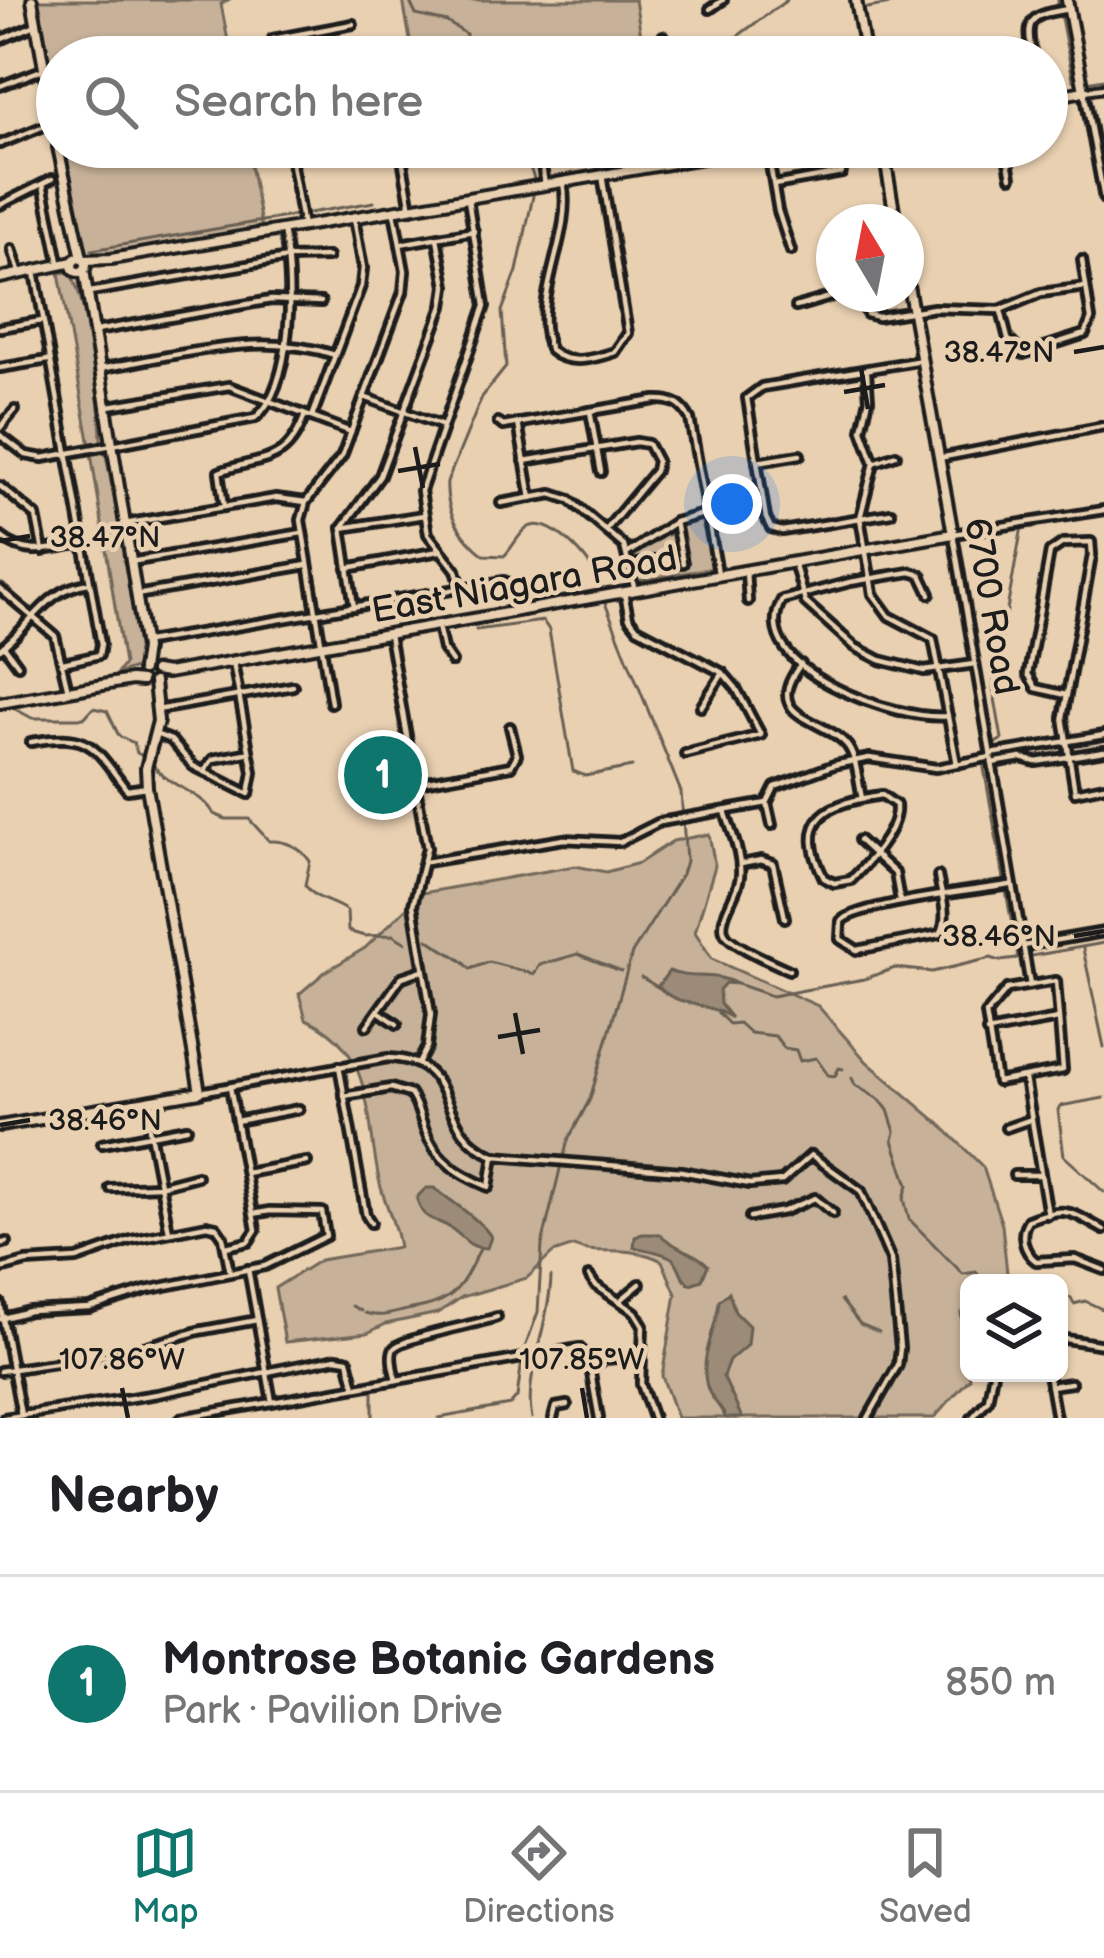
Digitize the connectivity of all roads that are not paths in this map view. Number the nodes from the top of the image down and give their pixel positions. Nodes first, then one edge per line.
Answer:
1 (32, 0) edge
2 (723, 0) edge
3 (856, 0) edge
4 (1068, 5) edge
5 (710, 10) dead end
6 (353, 24) dead end
7 (36, 25) junction
8 (38, 36) edge
9 (284, 36) edge
10 (863, 36) edge
11 (1029, 36) edge
12 (0, 40) edge
13 (36, 72) edge
14 (0, 86) edge
15 (1104, 88) edge
16 (1084, 91) junction
17 (1068, 94) edge
18 (36, 129) edge
19 (0, 144) edge
20 (62, 168) edge
21 (293, 168) edge
22 (404, 168) edge
23 (542, 168) edge
24 (648, 168) edge
25 (771, 168) edge
26 (887, 168) edge
27 (1010, 168) edge
28 (842, 173) dead end
29 (602, 176) junction
30 (1012, 178) dead end
31 (52, 179) dead end
32 (563, 182) junction
33 (44, 184) junction
34 (545, 185) junction
35 (774, 185) junction
36 (468, 199) junction
37 (1104, 199) edge
38 (893, 204) edge
39 (0, 205) edge
40 (411, 208) junction
41 (394, 212) junction
42 (354, 218) junction
43 (303, 227) junction
44 (283, 231) junction
45 (474, 231) junction
46 (437, 238) junction
47 (400, 244) junction
48 (12, 249) dead end
49 (790, 251) dead end
50 (328, 257) dead end
51 (288, 258) junction
52 (1082, 260) dead end
53 (79, 265) junction
54 (60, 267) junction
55 (35, 272) junction
56 (20, 274) junction
57 (0, 278) edge
58 (1086, 287) junction
59 (84, 291) junction
60 (290, 299) junction
61 (816, 301) edge
62 (321, 302) dead end
63 (796, 307) dead end
64 (1000, 310) junction
65 (924, 311) edge
66 (866, 312) edge
67 (907, 312) edge
68 (913, 312) edge
69 (44, 320) junction
70 (0, 328) edge
71 (91, 332) junction
72 (285, 343) junction
73 (335, 356) junction
74 (50, 360) junction
75 (922, 360) junction
76 (0, 368) edge
77 (97, 370) junction
78 (866, 370) junction
79 (364, 397) junction
80 (270, 400) junction
81 (104, 407) junction
82 (15, 410) dead end
83 (590, 411) junction
84 (404, 413) junction
85 (309, 416) junction
86 (498, 422) dead end
87 (518, 423) junction
88 (443, 426) junction
89 (1104, 426) edge
90 (0, 431) edge
91 (351, 432) junction
92 (110, 446) junction
93 (597, 449) junction
94 (67, 453) junction
95 (800, 455) dead end
96 (896, 455) dead end
97 (940, 458) junction
98 (524, 461) junction
99 (757, 463) junction
100 (874, 463) junction
101 (601, 472) dead end
102 (0, 486) edge
103 (531, 498) junction
104 (306, 502) junction
105 (501, 503) dead end
106 (224, 507) junction
107 (1104, 510) edge
108 (707, 513) junction
109 (892, 513) dead end
110 (424, 515) junction
111 (860, 518) junction
112 (675, 522) junction
113 (124, 524) junction
114 (342, 528) junction
115 (606, 530) junction
116 (302, 533) junction
117 (953, 535) junction
118 (0, 536) edge
119 (82, 543) junction
120 (44, 550) junction
121 (440, 550) junction
122 (865, 550) junction
123 (628, 553) junction
124 (655, 561) dead end
125 (130, 562) junction
126 (794, 562) junction
127 (683, 563) dead end
128 (307, 566) junction
129 (631, 566) junction
130 (347, 568) junction
131 (746, 571) junction
132 (718, 575) junction
133 (870, 578) junction
134 (89, 583) junction
135 (461, 588) junction
136 (630, 592) junction
137 (1, 593) edge
138 (802, 593) junction
139 (930, 594) dead end
140 (136, 595) junction
141 (748, 601) dead end
142 (354, 607) junction
143 (523, 611) junction
144 (315, 614) junction
145 (35, 616) junction
146 (438, 626) junction
147 (389, 634) junction
148 (144, 645) junction
149 (321, 646) junction
150 (2, 648) edge
151 (233, 662) junction
152 (452, 662) dead end
153 (63, 663) junction
154 (800, 664) junction
155 (975, 664) junction
156 (18, 665) dead end
157 (941, 670) junction
158 (723, 673) junction
159 (148, 676) junction
160 (293, 686) dead end
161 (68, 691) junction
162 (239, 695) junction
163 (1066, 695) junction
164 (0, 703) edge
165 (331, 703) dead end
166 (701, 707) dead end
167 (157, 710) junction
168 (948, 716) junction
169 (510, 727) dead end
170 (156, 734) junction
171 (1104, 735) edge
172 (1066, 741) junction
173 (31, 742) dead end
174 (1020, 749) junction
175 (1104, 751) edge
176 (249, 752) junction
177 (685, 754) dead end
178 (991, 758) junction
179 (1022, 758) junction
180 (1070, 758) junction
181 (854, 761) junction
182 (957, 764) junction
183 (205, 770) junction
184 (416, 784) junction
185 (147, 787) junction
186 (1104, 787) edge
187 (862, 798) junction
188 (767, 803) junction
189 (725, 811) junction
190 (772, 825) dead end
191 (859, 840) dead end
192 (872, 853) junction
193 (426, 862) junction
194 (741, 864) junction
195 (938, 876) dead end
196 (1012, 884) junction
197 (941, 897) junction
198 (900, 904) junction
199 (785, 918) dead end
200 (1104, 932) edge
201 (1023, 946) junction
202 (423, 970) junction
203 (789, 970) dead end
204 (1030, 985) junction
205 (378, 1011) junction
206 (1058, 1019) junction
207 (397, 1024) dead end
208 (367, 1026) dead end
209 (986, 1032) junction
210 (418, 1062) junction
211 (339, 1066) junction
212 (1025, 1079) junction
213 (230, 1087) junction
214 (200, 1092) junction
215 (344, 1096) junction
216 (144, 1102) junction
217 (299, 1109) dead end
218 (1032, 1119) junction
219 (236, 1121) junction
220 (0, 1126) edge
221 (187, 1128) dead end
222 (1006, 1128) dead end
223 (150, 1136) junction
224 (102, 1144) dead end
225 (494, 1156) junction
226 (307, 1162) dead end
227 (246, 1173) junction
228 (1014, 1175) dead end
229 (1042, 1175) junction
230 (196, 1176) dead end
231 (159, 1186) junction
232 (110, 1188) dead end
233 (833, 1213) dead end
234 (253, 1214) junction
235 (1048, 1215) junction
236 (750, 1217) dead end
237 (371, 1222) dead end
238 (1104, 1230) edge
239 (170, 1233) junction
240 (226, 1247) junction
241 (0, 1269) edge
242 (248, 1269) junction
243 (1104, 1270) edge
244 (230, 1272) junction
245 (589, 1276) dead end
246 (640, 1284) dead end
247 (621, 1301) junction
248 (0, 1303) edge
249 (497, 1318) dead end
250 (1, 1319) edge
251 (257, 1320) junction
252 (1068, 1339) edge
253 (1104, 1345) edge
254 (641, 1356) junction
255 (592, 1368) junction
256 (12, 1369) junction
257 (266, 1370) junction
258 (0, 1371) edge
259 (396, 1380) junction
260 (991, 1382) edge
261 (1049, 1382) edge
262 (1071, 1382) dead end
263 (1050, 1386) junction
264 (355, 1387) junction
265 (272, 1402) junction
266 (567, 1405) dead end
267 (21, 1415) junction
268 (976, 1416) edge
269 (4, 1418) edge
270 (181, 1418) edge
271 (553, 1418) edge
272 (599, 1418) edge
273 (653, 1418) edge
274 (868, 1418) edge
275 (1056, 1418) edge

1 - 7 street
2 - 5 street
3 - 10 street
4 - 11 street
4 - 16 street
6 - 9 street
7 - 8 street
7 - 12 street
13 - 14 street
15 - 16 street
16 - 17 street
16 - 37 street
18 - 19 street
20 - 53 street
21 - 43 street
22 - 40 street
23 - 34 street
24 - 29 street
25 - 35 street
26 - 38 street
27 - 30 street
28 - 35 street
29 - 32 street
29 - 32 street
31 - 33 street
32 - 34 street
33 - 39 street
33 - 54 street
34 - 36 street
35 - 49 street
36 - 40 street
36 - 45 street
40 - 41 street
41 - 42 street
41 - 47 street
42 - 43 street
42 - 73 street
43 - 44 street
44 - 51 street
44 - 53 street
45 - 46 street
45 - 88 street
46 - 47 street
46 - 84 street
47 - 79 street
48 - 56 street
50 - 51 street
51 - 59 street
51 - 60 street
52 - 58 street
53 - 54 street
53 - 59 street
54 - 55 street
55 - 56 street
55 - 69 street
56 - 57 street
58 - 64 street
58 - 64 street
59 - 71 street
60 - 62 street
60 - 71 street
60 - 72 street
61 - 63 street
64 - 65 street
66 - 67 street
68 - 75 street, 6700 Road
69 - 70 street
69 - 74 street
71 - 77 street
72 - 73 street
72 - 77 street
72 - 80 street
73 - 85 street
74 - 76 street
74 - 94 street
75 - 78 street
75 - 97 street, 6700 Road
77 - 81 street
78 - 99 street
78 - 100 street
79 - 84 street
79 - 91 street
80 - 81 street
80 - 85 street
80 - 92 street
81 - 92 street
82 - 90 street
83 - 87 street
83 - 93 street
83 - 108 street
84 - 88 street
84 - 114 street
85 - 91 street
85 - 106 street
86 - 87 street
87 - 98 street
88 - 110 street
89 - 97 street
90 - 94 street
91 - 104 street
92 - 94 street
92 - 113 street
93 - 98 street
93 - 101 street
93 - 115 street
94 - 119 street
95 - 99 street
96 - 100 street
97 - 117 street, 6700 Road
98 - 103 street
99 - 111 street
100 - 111 street
102 - 120 street
103 - 105 street
103 - 115 street
104 - 106 street
104 - 116 street
106 - 113 street
107 - 117 street, East Niagara Road
108 - 112 street
108 - 132 street
109 - 111 street
110 - 114 street
110 - 121 street
111 - 122 street
112 - 123 street
112 - 127 street
113 - 125 street
114 - 130 street
115 - 123 street
116 - 125 street
116 - 128 street
117 - 122 street, East Niagara Road
117 - 155 street, 6700 Road
118 - 120 street
119 - 120 street
119 - 134 street
121 - 130 street
121 - 135 street
122 - 126 street, East Niagara Road
122 - 133 street
123 - 129 street
124 - 129 street
125 - 140 street
126 - 131 street, East Niagara Road
126 - 138 street
128 - 140 street
128 - 144 street
129 - 136 street
130 - 142 street
131 - 132 street, East Niagara Road
131 - 141 street
132 - 136 street, East Niagara Road
133 - 138 street
133 - 139 street
133 - 157 street
134 - 145 street
134 - 153 street
135 - 142 street
135 - 143 street
136 - 143 street, East Niagara Road
136 - 158 street
137 - 145 street
138 - 154 street
138 - 157 street
140 - 148 street
142 - 144 street
143 - 146 street, East Niagara Road
144 - 148 street
144 - 149 street
145 - 150 street
145 - 153 street
146 - 147 street, East Niagara Road
146 - 152 street
147 - 149 street, East Niagara Road
147 - 184 street
148 - 159 street
149 - 151 street, East Niagara Road
149 - 165 street
150 - 156 street
151 - 159 street, East Niagara Road
151 - 162 street
153 - 161 street
154 - 168 street
154 - 181 street
155 - 157 street
155 - 178 street, 6700 Road
157 - 168 street
158 - 166 street
158 - 177 street
159 - 161 street, East Niagara Road
159 - 167 street
160 - 162 street
161 - 164 street, East Niagara Road
162 - 167 street
162 - 176 street
163 - 163 street
163 - 172 street
167 - 170 street
168 - 182 street
169 - 184 street
170 - 183 street
170 - 185 street
171 - 172 street
172 - 174 street
172 - 180 street
173 - 185 street
174 - 178 street
174 - 179 street
175 - 180 street
176 - 183 street
176 - 183 street
178 - 179 street
178 - 182 street
178 - 196 street, 6700 Road
179 - 180 street
180 - 186 street
181 - 182 street
181 - 187 street
181 - 188 street
184 - 193 street
185 - 214 street
187 - 192 street
187 - 192 street
188 - 189 street
188 - 190 street
189 - 193 street
189 - 194 street
191 - 192 street
192 - 198 street
193 - 202 street
194 - 199 street
194 - 203 street
195 - 197 street
196 - 197 street
196 - 201 street, 6700 Road
197 - 198 street
197 - 198 street
200 - 201 street
201 - 204 street, 6700 Road
202 - 205 street
202 - 210 street
204 - 206 street
204 - 209 street
205 - 207 street
205 - 208 street
206 - 209 street
206 - 212 street
209 - 212 street
210 - 211 street
210 - 225 street
211 - 213 street
211 - 215 street
212 - 218 street
213 - 214 street
213 - 219 street
214 - 216 street
215 - 225 street
215 - 237 street
216 - 220 street
216 - 223 street
217 - 219 street
218 - 222 street
218 - 229 street
219 - 227 street
221 - 223 street
223 - 224 street
223 - 231 street
225 - 274 street
226 - 227 street
227 - 234 street
228 - 229 street
229 - 235 street
230 - 231 street
231 - 232 street
231 - 239 street
233 - 236 street
234 - 240 street
234 - 242 street
235 - 238 street
235 - 243 street
239 - 240 street
239 - 241 street
240 - 244 street
242 - 244 street
242 - 251 street
244 - 250 street
245 - 247 street
246 - 247 street
247 - 254 street
248 - 250 street
249 - 259 street
250 - 256 street
251 - 256 street
251 - 257 street
252 - 253 street
254 - 255 street
254 - 273 street
255 - 259 street
255 - 272 street
256 - 258 street
256 - 267 street
257 - 264 street
257 - 265 street
257 - 267 street
259 - 264 street
260 - 268 street
261 - 263 street
262 - 263 street
263 - 275 street
264 - 265 street
265 - 270 street
266 - 271 street
267 - 269 street

